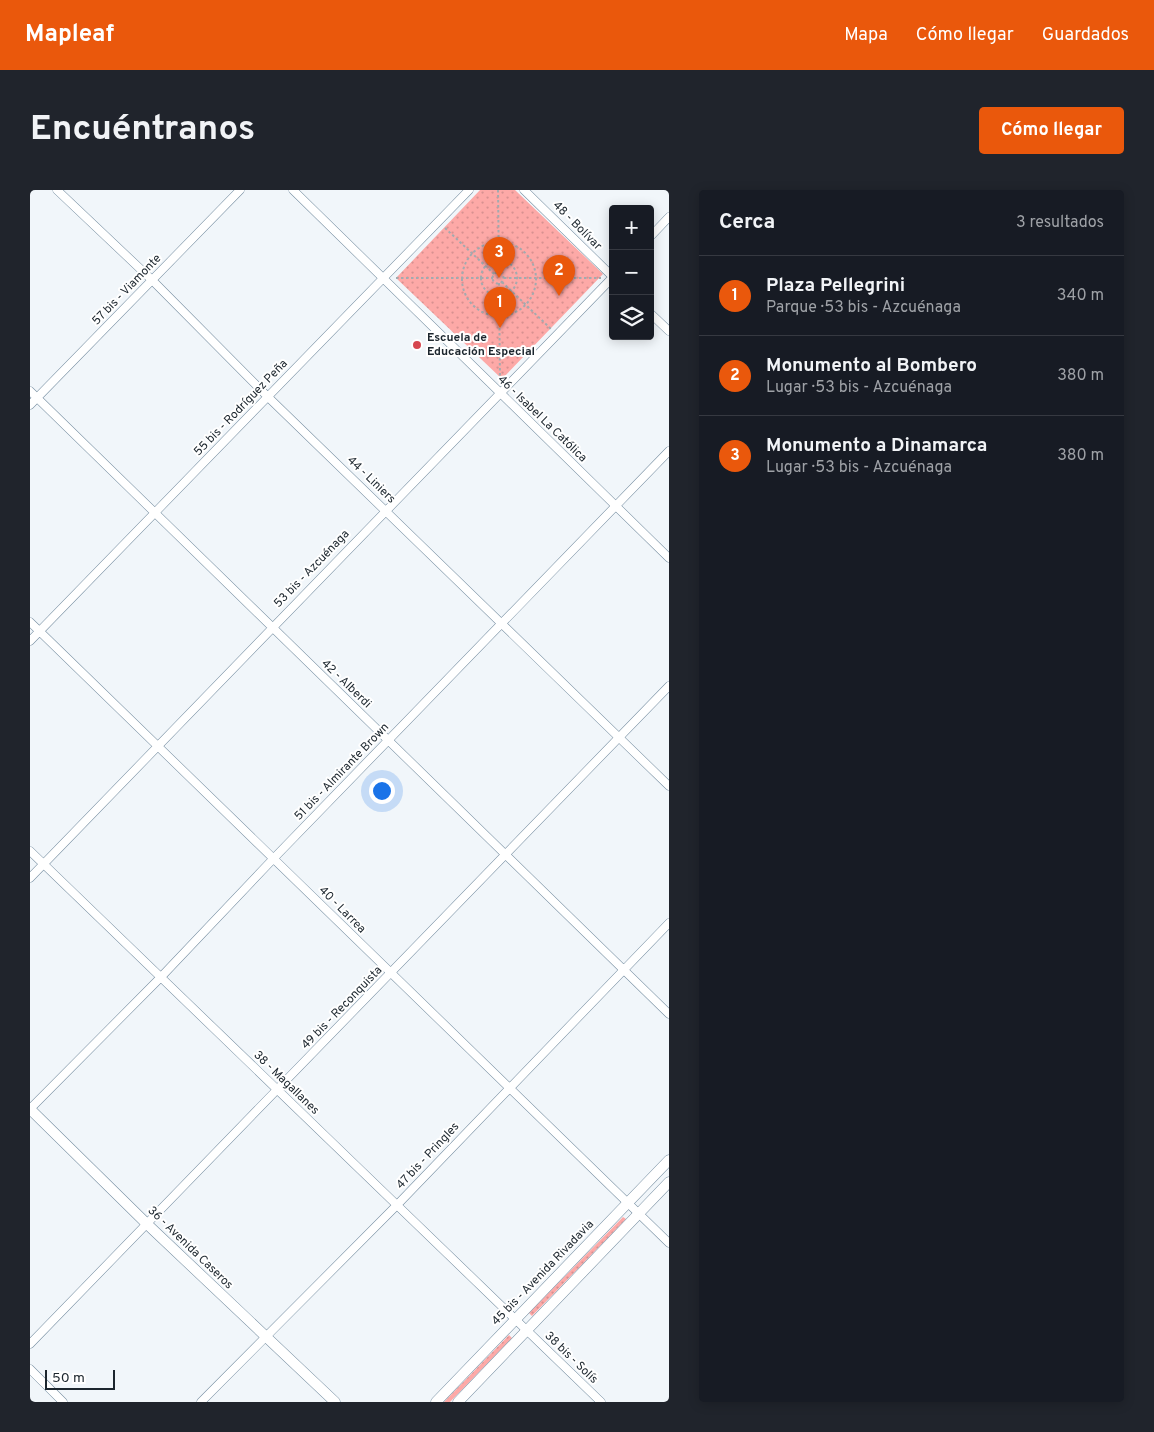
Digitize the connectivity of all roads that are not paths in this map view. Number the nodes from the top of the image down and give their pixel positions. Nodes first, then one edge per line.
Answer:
1 (57, 190) edge
2 (240, 190) edge
3 (293, 190) edge
4 (468, 190) edge
5 (524, 190) edge
6 (669, 217) edge
7 (654, 233) edge
8 (609, 273) edge
9 (381, 278) junction
10 (152, 280) junction
11 (609, 281) edge
12 (654, 317) edge
13 (669, 331) edge
14 (30, 391) edge
15 (500, 393) junction
16 (268, 397) junction
17 (37, 398) junction
18 (30, 405) edge
19 (669, 451) edge
20 (615, 507) junction
21 (385, 510) junction
22 (154, 514) junction
23 (669, 558) edge
24 (30, 622) edge
25 (503, 623) junction
26 (271, 628) junction
27 (40, 632) junction
28 (30, 641) edge
29 (669, 686) edge
30 (618, 736) junction
31 (389, 741) junction
32 (156, 746) junction
33 (669, 786) edge
34 (30, 851) edge
35 (505, 854) junction
36 (274, 858) junction
37 (44, 865) junction
38 (30, 878) edge
39 (669, 923) edge
40 (623, 971) junction
41 (391, 974) junction
42 (161, 977) junction
43 (669, 1014) edge
44 (508, 1088) junction
45 (278, 1091) junction
46 (30, 1109) edge
47 (669, 1160) edge
48 (669, 1182) edge
49 (628, 1202) junction
50 (397, 1205) junction
51 (638, 1214) junction
52 (148, 1225) junction
53 (669, 1243) edge
54 (515, 1320) junction
55 (526, 1330) junction
56 (265, 1337) junction
57 (30, 1344) edge
58 (30, 1370) edge
59 (63, 1402) edge
60 (201, 1402) edge
61 (334, 1402) edge
62 (436, 1402) edge
63 (458, 1402) edge
64 (601, 1402) edge

1 - 10 street, 44 - Liniers
2 - 10 street, 57 bis - Viamonte
3 - 9 street, 46 - Isabel La Católica
4 - 9 street, 55 bis - Rodríguez Peña
5 - 8 street, 48 - Bolívar
6 - 7 street
9 - 15 street, 46 - Isabel La Católica
9 - 16 street, 55 bis - Rodríguez Peña
10 - 16 street, 44 - Liniers
10 - 17 street, 57 bis - Viamonte
11 - 15 street, 53 bis - Azcuénaga
12 - 13 street
14 - 17 street, 42 - Alberdi
15 - 20 street, 46 - Isabel La Católica
15 - 21 street, 53 bis - Azcuénaga
16 - 21 street, 44 - Liniers
16 - 22 street, 55 bis - Rodríguez Peña
17 - 18 street, 57 bis - Viamonte
17 - 22 street, 42 - Alberdi
19 - 20 street, 51 bis - Almirante Brown
20 - 23 street, 46 - Isabel La Católica
20 - 25 street, 51 bis - Almirante Brown
21 - 25 street, 44 - Liniers
21 - 26 street, 53 bis - Azcuénaga
22 - 26 street, 42 - Alberdi
22 - 27 street, 55 bis - Rodríguez Peña
24 - 27 street, 40 - Larrea
25 - 30 street, 44 - Liniers
25 - 31 street, 51 bis - Almirante Brown
26 - 31 street, 42 - Alberdi
26 - 32 street, 53 bis - Azcuénaga
27 - 28 street, 55 bis - Rodríguez Peña
27 - 32 street, 40 - Larrea
29 - 30 street, 49 bis - Reconquista
30 - 33 street, 44 - Liniers
30 - 35 street, 49 bis - Reconquista
31 - 35 street, 42 - Alberdi
31 - 36 street, 51 bis - Almirante Brown
32 - 36 street, 40 - Larrea
32 - 37 street, 53 bis - Azcuénaga
34 - 37 street, 38 - Magallanes
35 - 40 street, 42 - Alberdi
35 - 41 street, 49 bis - Reconquista
36 - 41 street, 40 - Larrea
36 - 42 street, 51 bis - Almirante Brown
37 - 38 street, 53 bis - Azcuénaga
37 - 42 street, 38 - Magallanes
39 - 40 street, 47 bis - Pringles
40 - 43 street, 42 - Alberdi
40 - 44 street, 47 bis - Pringles
41 - 44 street, 40 - Larrea
41 - 45 street, 49 bis - Reconquista
42 - 45 street, 38 - Magallanes
42 - 46 street, 51 bis - Almirante Brown
44 - 49 street, 40 - Larrea
44 - 50 street, 47 bis - Pringles
45 - 50 street, 38 - Magallanes
45 - 52 street, 49 bis - Reconquista
46 - 52 main road, 36 - Avenida Caseros
47 - 49 main road, 45 bis - Avenida Rivadavia
48 - 51 main road
49 - 51 street, 40 - Larrea
49 - 54 main road, 45 bis - Avenida Rivadavia
50 - 54 street, 38 - Magallanes
50 - 56 street, 47 bis - Pringles
51 - 53 street, 40 - Larrea
51 - 55 main road
52 - 56 main road, 36 - Avenida Caseros
52 - 57 street, 49 bis - Reconquista
54 - 55 street, 38 - Magallanes
54 - 62 main road, 45 bis - Avenida Rivadavia
55 - 63 main road
55 - 64 street, 38 bis - Solís
56 - 60 street, 47 bis - Pringles
56 - 61 main road, 36 - Avenida Caseros
58 - 59 street

